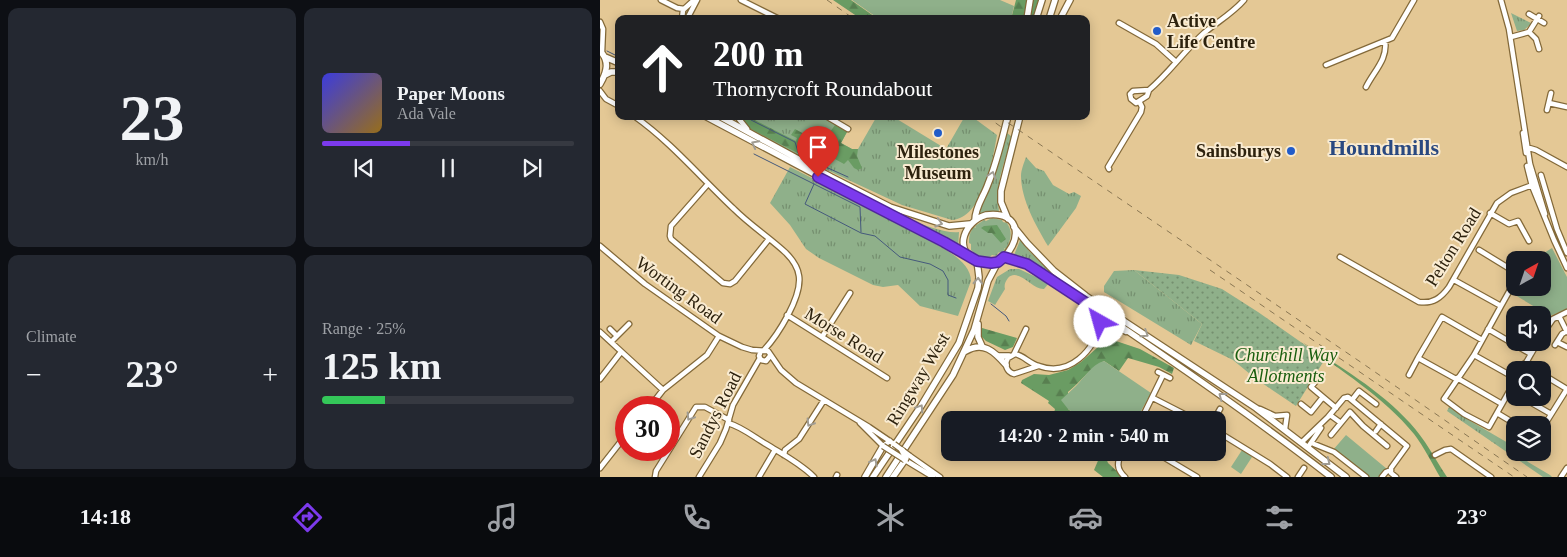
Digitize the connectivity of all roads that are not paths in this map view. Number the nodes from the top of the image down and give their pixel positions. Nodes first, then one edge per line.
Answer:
1 (661, 0) edge
2 (695, 0) edge
3 (741, 0) edge
4 (1030, 0) edge
5 (1042, 0) edge
6 (1055, 0) edge
7 (1070, 0) edge
8 (1414, 0) edge
9 (1501, 0) edge
10 (1242, 1) edge
11 (683, 12) edge
12 (1529, 14) dead end
13 (689, 15) edge
14 (771, 15) edge
15 (1028, 15) edge
16 (1037, 15) edge
17 (1050, 15) edge
18 (1062, 15) edge
19 (1538, 18) junction
20 (600, 22) edge
21 (1119, 23) dead end
22 (1544, 23) dead end
23 (1529, 32) junction
24 (602, 34) edge
25 (1511, 37) junction
26 (1385, 41) junction
27 (1539, 49) dead end
28 (602, 53) edge
29 (615, 61) edge
30 (1176, 62) junction
31 (1326, 65) dead end
32 (615, 72) edge
33 (605, 75) junction
34 (600, 84) edge
35 (1366, 87) dead end
36 (1149, 90) junction
37 (600, 91) edge
38 (1551, 93) dead end
39 (600, 97) edge
40 (606, 99) junction
41 (1139, 101) junction
42 (1549, 103) junction
43 (615, 104) edge
44 (1567, 107) edge
45 (1547, 110) dead end
46 (639, 120) edge
47 (711, 120) edge
48 (726, 120) edge
49 (740, 120) edge
50 (833, 120) edge
51 (1007, 120) edge
52 (1019, 120) edge
53 (848, 129) dead end
54 (766, 142) junction
55 (1526, 147) junction
56 (1527, 155) junction
57 (1544, 155) junction
58 (1567, 167) edge
59 (1108, 169) dead end
60 (1541, 175) dead end
61 (708, 184) junction
62 (1534, 185) junction
63 (1490, 213) junction
64 (1516, 216) dead end
65 (1008, 219) junction
66 (1518, 221) junction
67 (972, 222) junction
68 (1014, 227) junction
69 (1557, 229) junction
70 (1550, 231) junction
71 (769, 239) junction
72 (1528, 241) dead end
73 (600, 246) edge
74 (1480, 250) dead end
75 (1567, 253) edge
76 (969, 256) junction
77 (1004, 257) junction
78 (1340, 257) dead end
79 (977, 261) junction
80 (998, 262) junction
81 (1506, 266) edge
82 (1567, 268) edge
83 (1454, 280) junction
84 (850, 293) dead end
85 (1507, 296) edge
86 (1501, 306) junction
87 (1094, 308) junction
88 (1567, 312) edge
89 (787, 315) junction
90 (1559, 316) junction
91 (978, 319) junction
92 (1551, 321) edge
93 (629, 324) dead end
94 (610, 328) dead end
95 (1026, 329) dead end
96 (1488, 329) junction
97 (1567, 331) edge
98 (600, 332) edge
99 (1098, 332) junction
100 (1133, 335) junction
101 (617, 336) junction
102 (719, 336) junction
103 (822, 337) junction
104 (1482, 340) junction
105 (611, 342) junction
106 (1020, 343) junction
107 (982, 346) junction
108 (1567, 347) edge
109 (965, 351) junction
110 (1533, 351) edge
111 (621, 352) junction
112 (1531, 354) junction
113 (1012, 355) junction
114 (1474, 355) junction
115 (764, 356) junction
116 (999, 356) junction
117 (1023, 357) junction
118 (1418, 358) junction
119 (1527, 361) edge
120 (1006, 365) junction
121 (1038, 366) junction
122 (1024, 370) junction
123 (1158, 372) dead end
124 (1163, 375) junction
125 (1409, 375) dead end
126 (1506, 375) edge
127 (1320, 376) dead end
128 (887, 378) dead end
129 (1170, 378) dead end
130 (600, 379) edge
131 (1457, 379) junction
132 (1551, 379) edge
133 (1567, 389) edge
134 (663, 390) junction
135 (658, 396) edge
136 (1323, 397) junction
137 (1153, 398) junction
138 (824, 400) junction
139 (1352, 400) junction
140 (1506, 400) edge
141 (1301, 404) dead end
142 (1376, 404) dead end
143 (1502, 404) junction
144 (1537, 406) edge
145 (1256, 408) junction
146 (1336, 408) junction
147 (1146, 411) edge
148 (1178, 411) edge
149 (1497, 414) junction
150 (1551, 414) joint
151 (1329, 416) junction
152 (1506, 419) edge
153 (729, 421) junction
154 (859, 422) junction
155 (1381, 424) junction
156 (1340, 425) junction
157 (1285, 429) junction
158 (1344, 430) dead end
159 (1376, 431) dead end
160 (1331, 435) dead end
161 (1226, 437) edge
162 (890, 441) junction
163 (1302, 442) junction
164 (793, 443) junction
165 (881, 444) junction
166 (1314, 444) dead end
167 (1387, 446) dead end
168 (1308, 447) junction
169 (615, 449) edge
170 (776, 450) junction
171 (902, 450) junction
172 (1296, 450) junction
173 (784, 455) junction
174 (1302, 455) junction
175 (1435, 455) dead end
176 (905, 460) junction
177 (1119, 461) edge
178 (1170, 461) edge
179 (600, 468) edge
180 (1304, 468) dead end
181 (1567, 468) edge
182 (1391, 470) junction
183 (655, 477) edge
184 (699, 477) edge
185 (759, 477) edge
186 (814, 477) edge
187 (865, 477) edge
188 (873, 477) edge
189 (886, 477) edge
190 (893, 477) edge
191 (933, 477) edge
192 (940, 477) edge
193 (1125, 477) edge
194 (1197, 477) edge
195 (1287, 477) edge
196 (1298, 477) edge
197 (1331, 477) edge
198 (1346, 477) edge
199 (1366, 477) edge
200 (1382, 477) edge
201 (1396, 477) edge
202 (1491, 477) edge
203 (1561, 477) edge

1 - 11 street
2 - 11 street
2 - 13 street
3 - 14 street
4 - 15 main road
5 - 16 main road
6 - 17 main road
7 - 18 main road
8 - 26 street
9 - 25 street
10 - 30 street
11 - 13 street
12 - 19 street
19 - 22 street
19 - 23 street
20 - 24 street
21 - 30 street
23 - 25 street
23 - 27 street
24 - 28 street
25 - 55 street
26 - 31 street
26 - 35 street
28 - 29 main road
28 - 33 main road
30 - 36 street
32 - 33 main road
33 - 34 main road
36 - 41 street
36 - 41 street
37 - 40 street
38 - 42 street
39 - 40 street
40 - 43 street
41 - 59 street
42 - 44 street
42 - 45 street
46 - 61 street
76 -> 47 main road
48 - 54 main road
49 - 54 street
50 - 53 street
67 -> 51 main road
52 - 65 main road
54 -> 67 main road
55 - 56 street
55 - 57 street
56 - 57 street
56 - 62 street
57 - 58 street
60 - 69 street
61 - 71 street
61 - 71 street
62 - 63 street, Pelton Road
62 - 70 street
63 - 66 street
63 - 83 street, Pelton Road
64 - 66 street
65 - 67 main road
65 - 68 main road
66 - 72 street
67 - 76 main road
68 - 77 main road
68 -> 145 main road
69 - 70 street
69 - 75 street
70 - 82 street
71 - 89 street
73 - 102 street, Worting Road
74 - 81 street
76 - 79 main road
77 - 80 main road
77 - 87 main road
78 - 83 street, Pelton Road
79 - 80 main road
188 -> 79 main road, Ringway West
80 - 91 main road, Ringway West
83 - 86 street
84 - 103 street
85 - 86 street
86 - 96 street
87 - 99 street
87 - 100 main road
88 - 90 street
89 - 103 street, Morse Road
89 - 115 street
90 - 92 street
90 - 97 street
91 - 107 main road
91 - 109 main road, Ringway West
93 - 101 street
94 - 101 street
95 - 106 street
96 - 104 street
96 - 112 street
97 - 108 street
98 - 105 street
99 - 100 street
99 - 121 street
172 -> 100 main road
101 - 105 street
102 - 115 street, Worting Road
102 - 134 street
103 - 128 street, Morse Road
104 - 114 street
104 - 118 street
105 - 111 street
106 - 113 street
106 - 117 street
107 - 109 main road
107 - 116 main road
109 - 189 main road, Ringway West
110 - 112 street
111 - 130 street
111 - 134 street
112 - 119 street
113 - 116 main road
113 - 117 street
113 - 120 street
114 - 126 street
114 - 131 street
115 - 138 street, Worting Road
115 - 153 street, Sandys Road
116 - 120 main road
117 - 121 street
117 - 122 street
118 - 125 street
118 - 131 street
120 - 122 street
121 - 122 street
123 - 124 street
124 - 129 street
124 - 137 street
127 - 136 street
131 - 143 street
131 - 149 street
132 - 133 street
133 - 150 street
134 - 135 street
136 - 141 street
136 - 146 street
137 - 147 street
137 - 148 street
138 - 154 street, Worting Road
138 -> 164 street
139 - 142 street
139 - 146 street
139 - 155 street
140 - 143 street
143 - 149 street
144 - 150 street
145 - 157 main road
145 - 157 street
146 - 151 street
149 - 152 street
151 - 156 street
151 - 163 street
151 - 168 street
153 - 170 street
153 -> 183 street
153 - 184 street, Sandys Road
154 - 162 street, Worting Road
154 - 165 street, Worting Road
155 - 159 street
155 - 182 street
156 - 158 street
156 - 160 street
156 - 167 street
157 - 163 main road
161 - 195 street
162 - 165 street
162 - 171 street, Worting Road, bridge
163 - 168 main road
163 - 172 main road
164 - 170 street
164 - 173 street
165 - 176 street, Worting Road, bridge
187 -> 165 main road
166 - 199 street
168 - 174 main road
168 -> 198 main road
169 - 179 street
170 - 173 street
170 - 185 street
171 - 176 main road, bridge
171 - 192 street, Worting Road, bridge
172 - 174 main road
173 - 186 street
174 - 197 main road
175 - 202 street
176 - 190 main road
176 - 191 street, Worting Road
177 - 193 street
178 - 194 street
180 - 196 street
181 - 203 street
182 - 200 street
182 - 201 street

